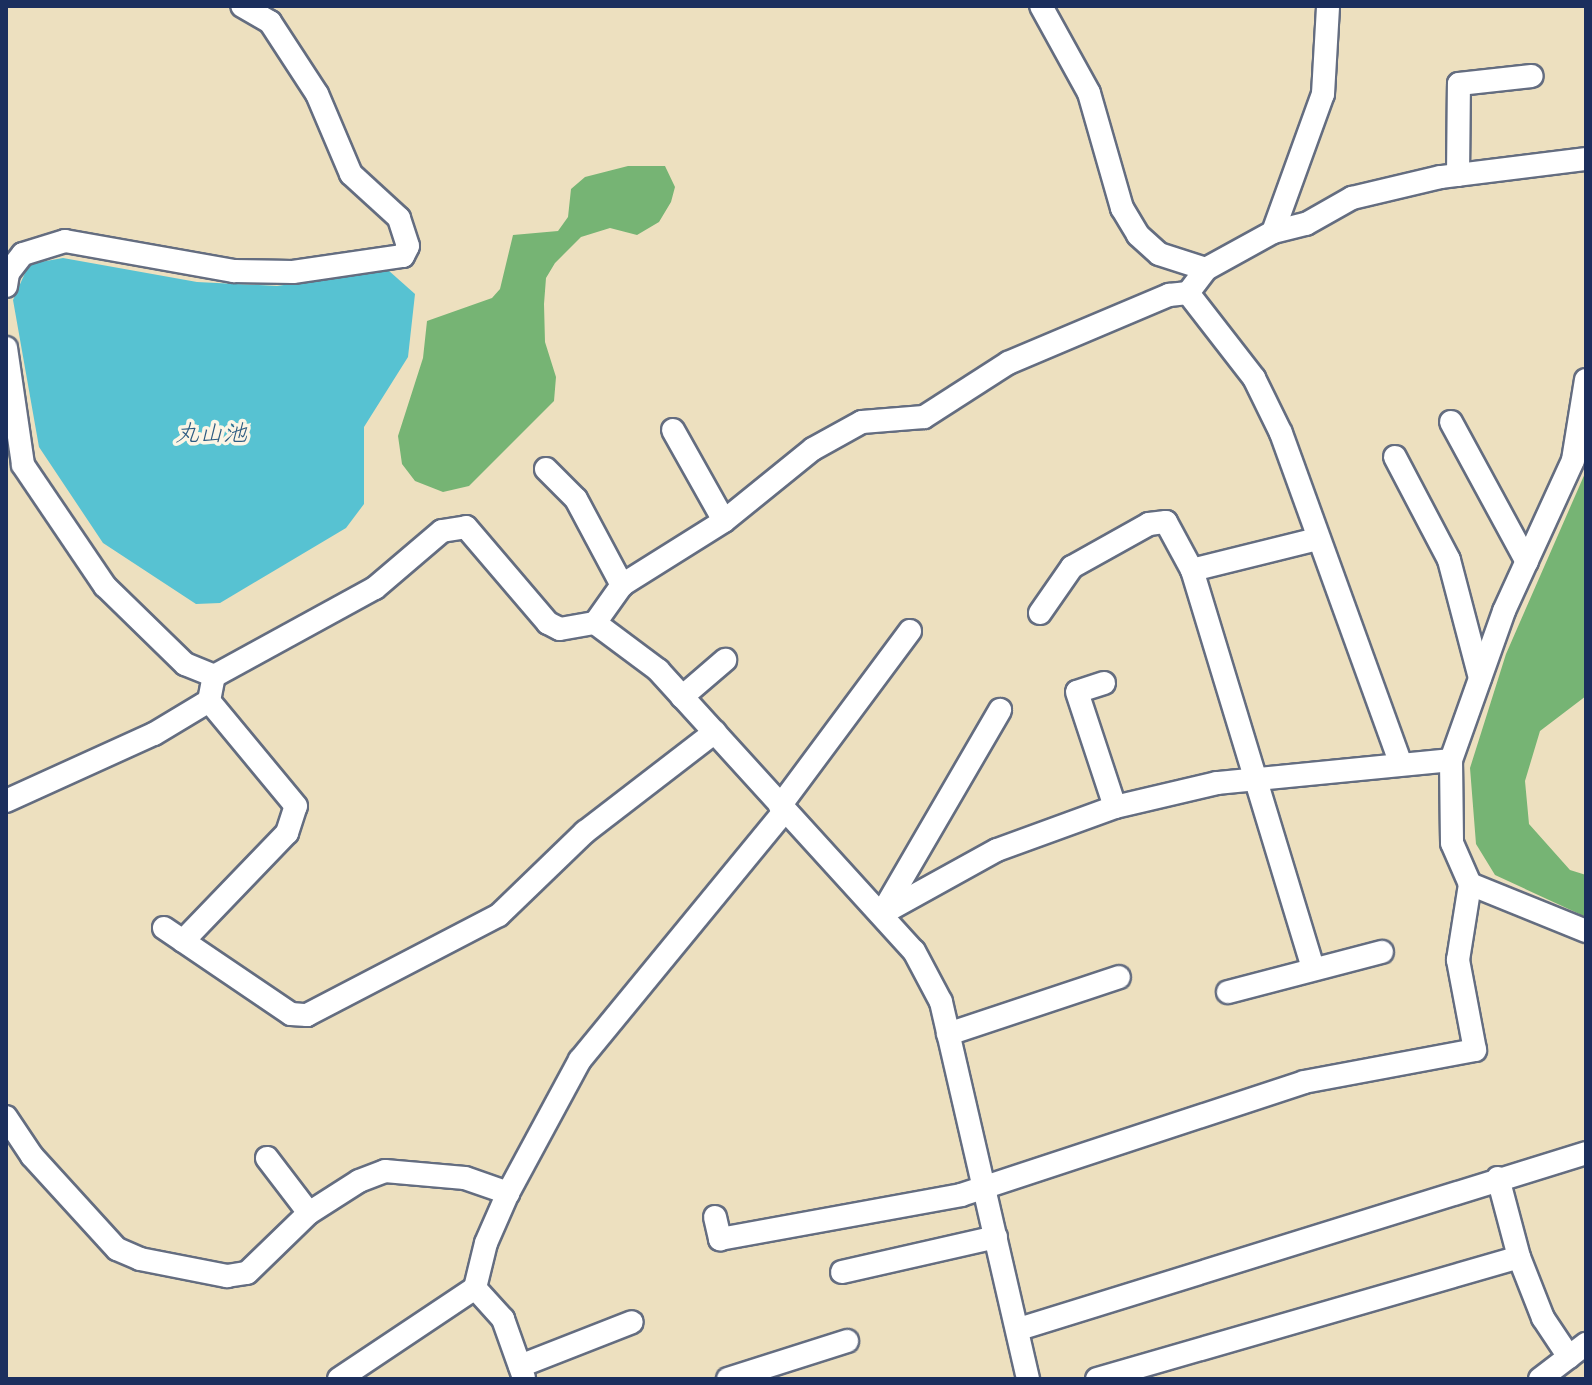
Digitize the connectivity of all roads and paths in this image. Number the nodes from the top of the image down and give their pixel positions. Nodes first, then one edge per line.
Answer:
1 (242, 6) edge
2 (1041, 6) edge
3 (1328, 6) edge
4 (1532, 76) dead end
5 (1586, 159) edge
6 (1458, 175) junction
7 (1273, 232) junction
8 (1206, 269) junction
9 (6, 286) edge
10 (1188, 293) junction
11 (6, 348) edge
12 (1586, 380) edge
13 (1451, 422) dead end
14 (673, 430) dead end
15 (1395, 457) dead end
16 (546, 469) dead end
17 (724, 521) junction
18 (1317, 539) junction
19 (1527, 562) junction
20 (1192, 570) junction
21 (622, 585) junction
22 (1040, 613) dead end
23 (595, 623) junction
24 (910, 631) dead end
25 (725, 660) dead end
26 (214, 676) junction
27 (1480, 678) junction
28 (1104, 683) dead end
29 (682, 697) junction
30 (209, 701) junction
31 (1000, 710) dead end
32 (715, 732) junction
33 (1451, 760) junction
34 (1401, 764) junction
35 (1259, 780) junction
36 (6, 801) edge
37 (1115, 807) junction
38 (782, 809) junction
39 (1470, 884) junction
40 (881, 914) junction
41 (164, 928) dead end
42 (1586, 931) edge
43 (183, 941) junction
44 (1382, 952) dead end
45 (1313, 968) junction
46 (1119, 977) dead end
47 (1228, 992) dead end
48 (948, 1034) junction
49 (6, 1117) edge
50 (1586, 1153) edge
51 (267, 1158) dead end
52 (1498, 1178) junction
53 (984, 1187) junction
54 (508, 1193) junction
55 (309, 1213) junction
56 (715, 1217) dead end
57 (996, 1237) junction
58 (1519, 1257) junction
59 (842, 1272) dead end
60 (475, 1288) junction
61 (632, 1322) dead end
62 (1019, 1329) junction
63 (847, 1341) dead end
64 (1578, 1350) edge
65 (523, 1372) edge
66 (339, 1379) edge
67 (728, 1379) edge
68 (1028, 1379) edge
69 (1097, 1379) edge
70 (1540, 1379) edge

1 - 9 street
2 - 8 street
3 - 7 street
4 - 6 street
5 - 6 street
6 - 7 street
7 - 8 street
8 - 10 street
10 - 17 street
10 - 18 street
11 - 26 street
12 - 19 street
13 - 19 street
14 - 17 street
15 - 27 street
16 - 21 street
17 - 21 street
18 - 20 street
18 - 34 street
19 - 27 street
20 - 22 street
20 - 35 street
21 - 23 street
23 - 26 street
23 - 29 street
24 - 38 street
25 - 29 street
26 - 30 street
27 - 33 street
28 - 37 street
29 - 32 street
30 - 36 street
30 - 43 street
31 - 40 street
32 - 38 street
32 - 43 street
33 - 34 street
33 - 39 street
34 - 35 street
35 - 37 street
35 - 45 street
37 - 40 street
38 - 40 street
38 - 54 street
39 - 42 street
39 - 53 street
40 - 48 street
41 - 43 street
44 - 45 street
45 - 47 street
46 - 48 street
48 - 53 street
49 - 55 street
50 - 52 street
51 - 55 street
52 - 58 street
52 - 62 street
53 - 56 street
53 - 57 street
54 - 55 street
54 - 60 street
57 - 59 street
57 - 62 street
58 - 64 street
58 - 69 street
60 - 65 street
60 - 66 street
61 - 65 street
62 - 68 street
63 - 67 street
64 - 70 street

